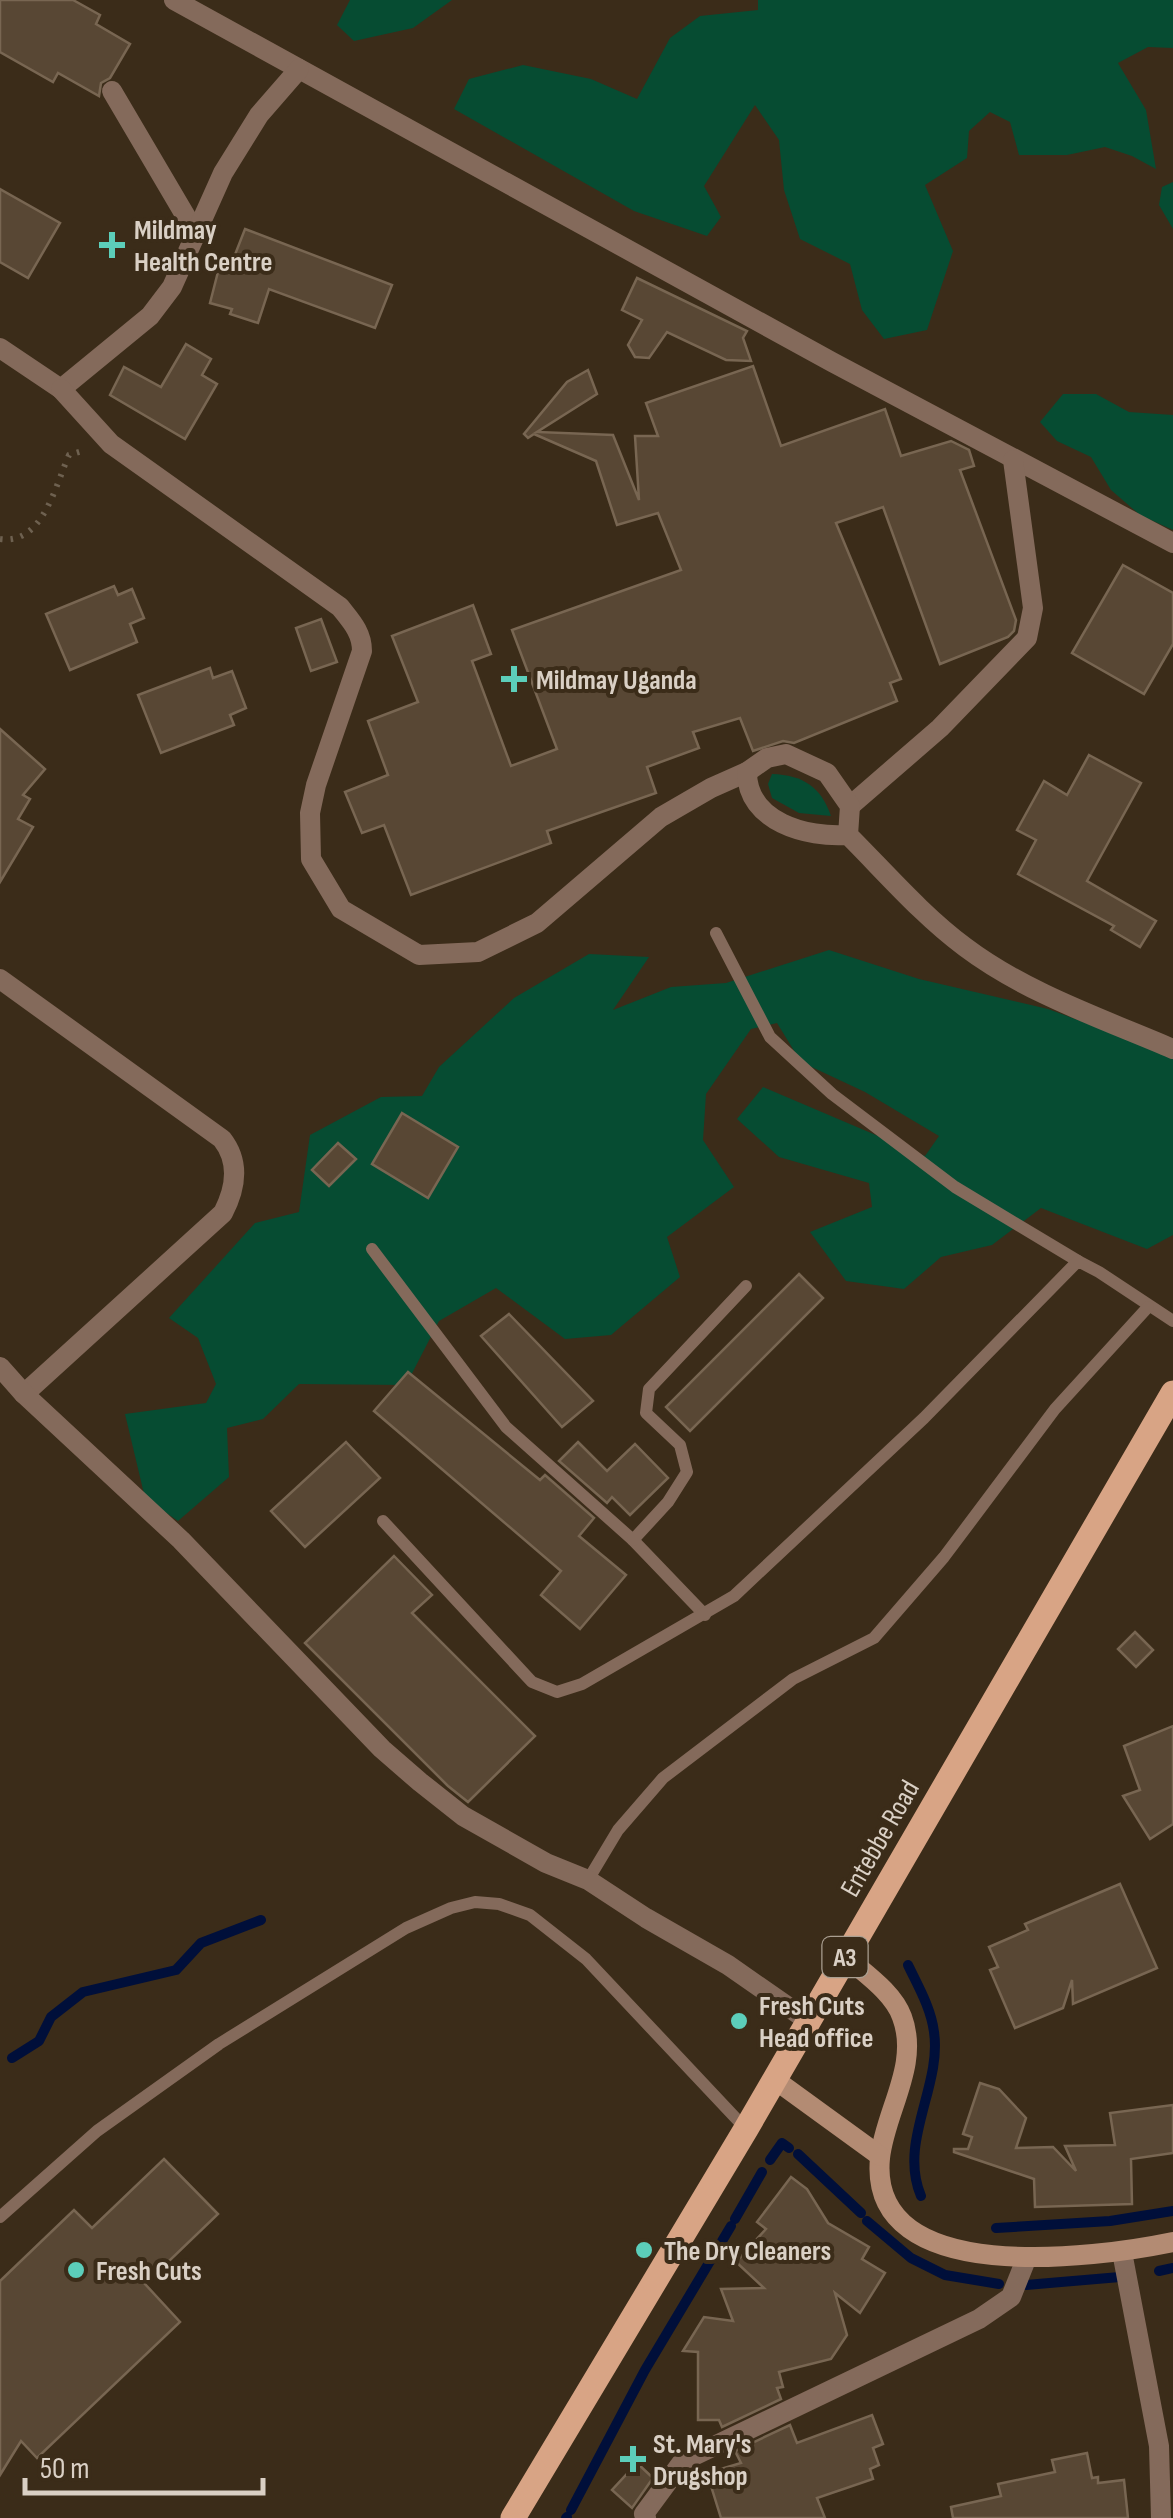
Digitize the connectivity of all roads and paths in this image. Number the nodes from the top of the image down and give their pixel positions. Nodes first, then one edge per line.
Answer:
1 (174, 0) edge
2 (299, 69) junction
3 (112, 91) dead end
4 (195, 232) junction
5 (0, 348) edge
6 (61, 389) junction
7 (111, 444) junction
8 (1013, 460) junction
9 (0, 538) edge
10 (1173, 543) edge
11 (746, 772) junction
12 (850, 806) junction
13 (848, 834) junction
14 (716, 933) dead end
15 (0, 980) edge
16 (1173, 1049) edge
17 (372, 1249) dead end
18 (1078, 1261) junction
19 (746, 1286) dead end
20 (1148, 1308) junction
21 (1173, 1321) edge
22 (0, 1366) edge
23 (24, 1394) junction
24 (1170, 1404) edge
25 (383, 1521) dead end
26 (633, 1540) junction
27 (706, 1614) junction
28 (588, 1880) junction
29 (845, 1956) junction
30 (807, 2020) junction
31 (774, 2080) junction
32 (746, 2130) junction
33 (880, 2156) junction
34 (0, 2217) edge
35 (1173, 2242) edge
36 (1122, 2252) junction
37 (1027, 2257) junction
38 (513, 2518) edge
39 (646, 2518) edge
40 (1160, 2518) edge

1 - 2 street
2 - 4 street
2 - 8 street
3 - 4 street
4 - 6 street
5 - 6 street
6 - 7 street
7 - 9 path
7 - 11 street
8 - 10 street
8 - 12 street
11 - 12 street
11 - 13 street
12 - 13 street
13 - 16 street
14 - 18 lane
15 - 23 street
17 - 26 lane
18 - 20 lane
18 - 27 lane
19 - 26 lane
20 - 21 lane
20 - 28 lane
22 - 23 street
23 - 28 street
24 - 29 main road, Entebbe Road / A3
25 - 27 lane
26 - 27 lane
28 - 30 street
29 - 30 main road, Entebbe Road / A3
29 - 33 main road
30 - 31 main road, Entebbe Road / A3
31 - 32 main road, Entebbe Road / A3
31 - 33 main road
32 - 34 lane
32 - 38 main road, Entebbe Road / A3
33 - 37 main road
35 - 36 main road
36 - 37 main road
36 - 40 street
37 - 39 street

